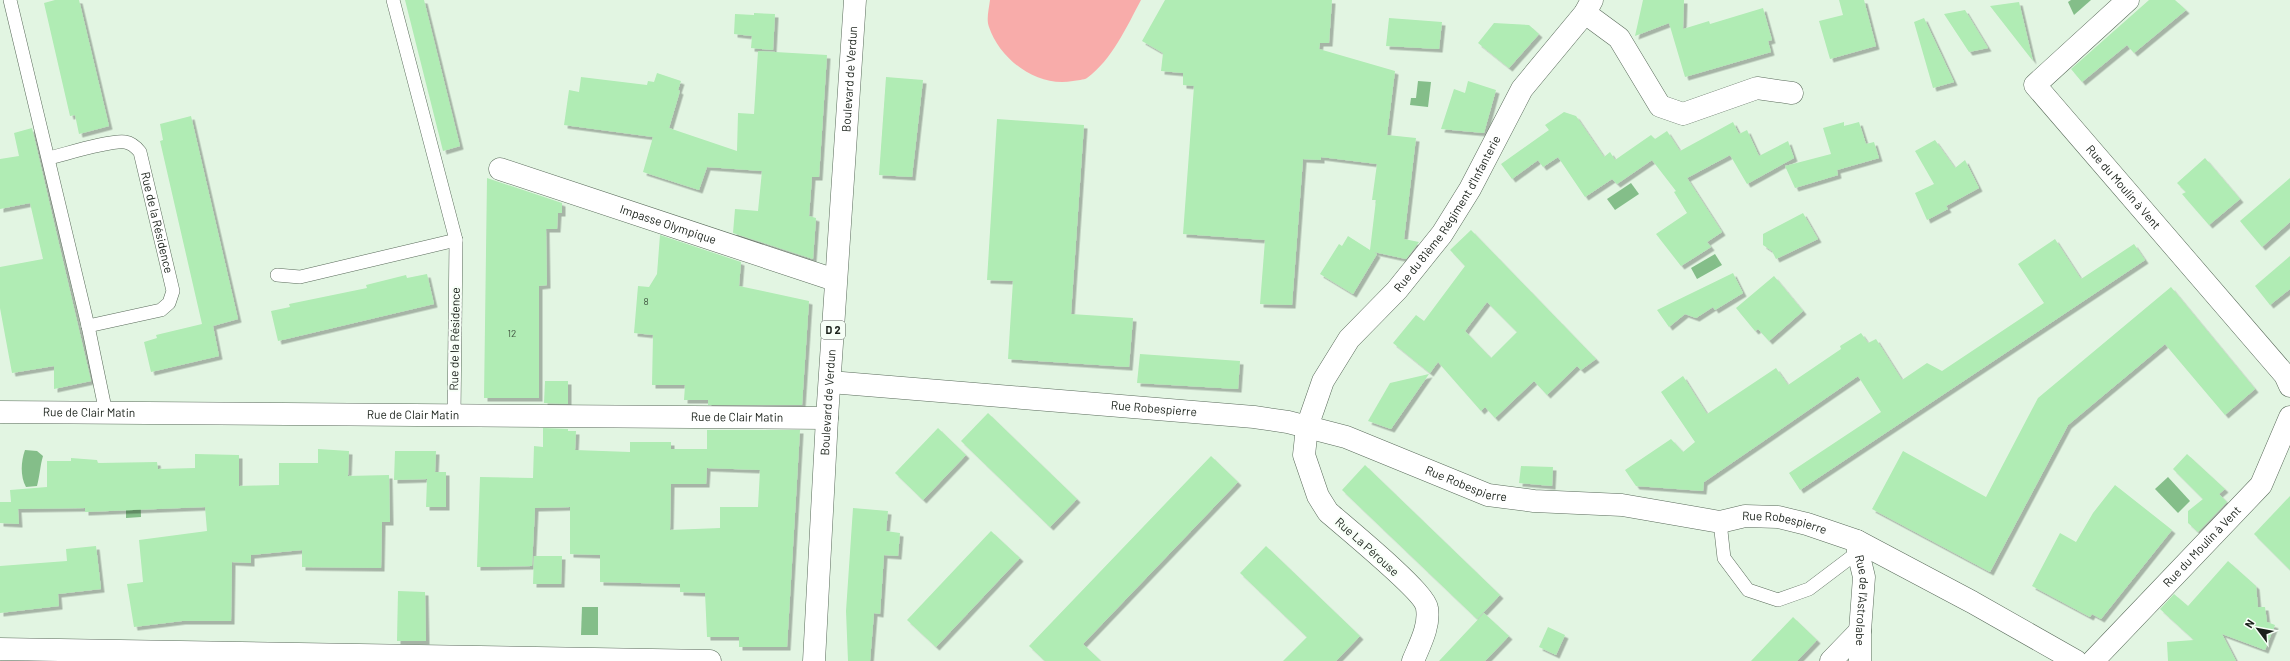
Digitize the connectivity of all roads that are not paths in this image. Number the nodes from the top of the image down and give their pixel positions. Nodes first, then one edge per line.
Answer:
1 (10, 0) edge
2 (393, 0) edge
3 (855, 0) edge
4 (2128, 0) edge
5 (1588, 6) edge
6 (1792, 92) dead end
7 (49, 158) junction
8 (500, 169) dead end
9 (456, 240) junction
10 (277, 275) dead end
11 (835, 280) junction
12 (88, 326) junction
13 (830, 382) junction
14 (2290, 386) edge
15 (0, 412) edge
16 (106, 413) junction
17 (454, 414) junction
18 (2290, 417) edge
19 (827, 418) junction
20 (1307, 427) junction
21 (1720, 522) junction
22 (1858, 547) junction
23 (1860, 630) junction
24 (0, 649) edge
25 (710, 661) edge
26 (814, 661) edge
27 (1413, 661) edge
28 (1831, 661) edge
29 (1860, 661) edge
30 (2076, 661) edge
31 (2093, 661) edge

1 - 7 lane
2 - 9 lane, Rue de la Résidence
3 - 11 street, Boulevard de Verdun / D 2
4 - 14 street, Rue du Moulin à Vent
5 - 6 street
5 - 20 street, Rue du 81ème Régiment d'Infanterie
7 - 12 lane
7 - 12 lane, Rue de la Résidence
8 - 11 street, Impasse Olympique
9 - 10 lane
9 - 17 lane, Rue de la Résidence
11 - 13 street, Boulevard de Verdun / D 2
12 - 16 lane
13 - 19 street, Boulevard de Verdun / D 2
13 - 20 street, Rue Robespierre
15 - 16 street, Rue de Clair Matin
16 - 17 street, Rue de Clair Matin
17 - 19 street, Rue de Clair Matin
18 - 31 street, Rue du Moulin à Vent
19 - 26 street, Boulevard de Verdun / D 2
20 - 21 street, Rue Robespierre
20 - 27 street, Rue La Pérouse
21 - 22 street, Rue Robespierre
21 - 22 lane
22 - 23 street, Rue de l'Astrolabe
22 - 30 street, Rue Robespierre
23 - 28 street
23 - 29 street, Rue de l'Astrolabe
24 - 25 street

